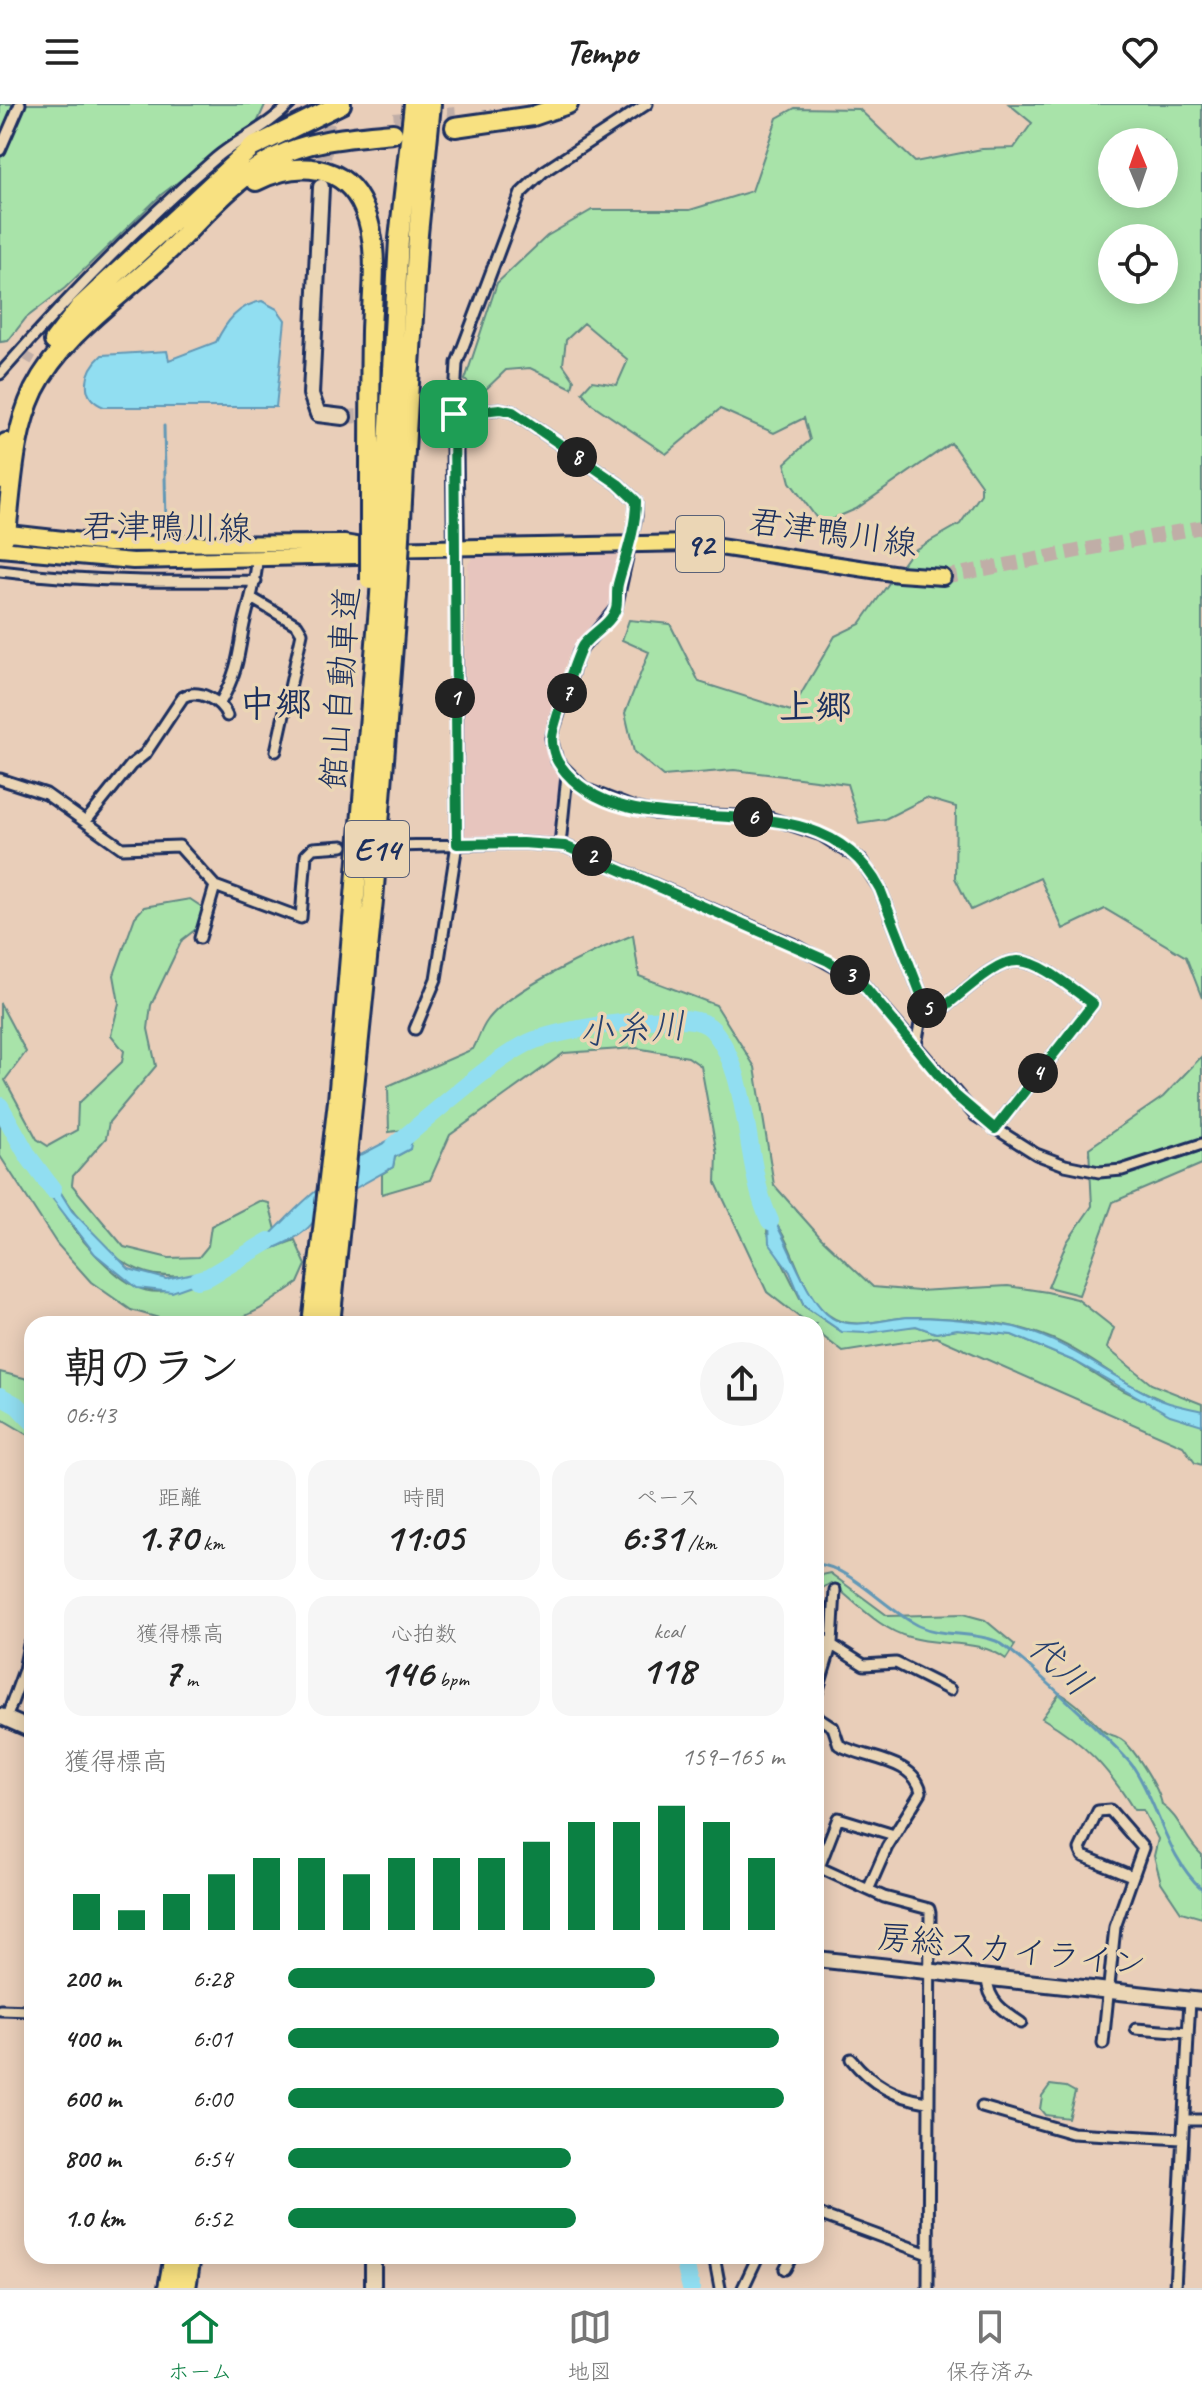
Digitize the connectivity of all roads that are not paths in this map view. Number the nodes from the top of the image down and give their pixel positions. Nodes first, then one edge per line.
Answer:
1 (20, 104) edge
2 (290, 104) edge
3 (341, 104) edge
4 (414, 104) edge
5 (431, 104) edge
6 (540, 104) edge
7 (568, 104) edge
8 (647, 104) edge
9 (451, 116) edge
10 (0, 150) edge
11 (223, 174) junction
12 (321, 187) tunnel mouth
13 (225, 197) junction
14 (411, 339) junction
15 (0, 374) edge
16 (447, 413) junction
17 (343, 417) tunnel mouth
18 (0, 479) edge
19 (385, 501) junction
20 (1, 540) edge
21 (629, 544) junction
22 (456, 546) junction
23 (380, 549) junction
24 (257, 560) junction
25 (0, 571) edge
26 (943, 577) tunnel mouth
27 (256, 581) junction
28 (382, 595) junction
29 (253, 599) junction
30 (220, 703) junction
31 (227, 716) dead end
32 (276, 751) dead end
33 (567, 775) junction
34 (0, 779) edge
35 (87, 820) junction
36 (457, 844) junction
37 (560, 845) junction
38 (343, 846) dead end
39 (395, 846) dead end
40 (215, 886) junction
41 (200, 938) dead end
42 (923, 1008) junction
43 (415, 1029) dead end
44 (916, 1045) junction
45 (346, 1102) junction
46 (995, 1129) junction
47 (1202, 1144) edge
48 (324, 1299) junction
49 (316, 1316) edge
50 (328, 1316) edge
51 (835, 1590) dead end
52 (824, 1642) edge
53 (832, 1643) junction
54 (24, 1670) edge
55 (824, 1670) edge
56 (950, 1690) dead end
57 (3, 1718) edge
58 (824, 1721) edge
59 (24, 1727) edge
60 (894, 1835) junction
61 (824, 1852) edge
62 (824, 1869) edge
63 (1132, 1876) junction
64 (869, 1888) junction
65 (824, 1960) edge
66 (927, 1972) junction
67 (987, 1978) junction
68 (1111, 1990) junction
69 (1196, 2000) edge
70 (0, 2010) edge
71 (24, 2011) edge
72 (1021, 2023) dead end
73 (1136, 2029) dead end
74 (1188, 2033) junction
75 (1103, 2044) dead end
76 (851, 2059) dead end
77 (927, 2102) junction
78 (982, 2107) dead end
79 (1184, 2120) junction
80 (1202, 2120) edge
81 (1182, 2139) junction
82 (824, 2216) edge
83 (928, 2254) junction
84 (172, 2264) edge
85 (190, 2264) edge
86 (373, 2264) edge
87 (716, 2264) edge
88 (754, 2264) edge
89 (788, 2264) edge
90 (785, 2269) dead end
91 (168, 2288) edge
92 (186, 2288) edge
93 (373, 2288) edge
94 (720, 2288) edge
95 (743, 2288) edge
96 (928, 2288) edge
97 (1175, 2288) edge

1 - 10 street
2 - 15 street
3 - 11 highway
4 - 19 highway, 館山自動車道 / E14
5 - 14 highway, 館山自動車道 / E14
6 - 9 highway
7 - 9 highway
8 - 16 street
9 - 14 highway
11 - 13 highway
11 - 18 highway
12 - 17 street
13 - 19 highway
13 - 20 highway
14 - 19 highway, 館山自動車道 / E14
16 - 21 street
16 - 22 street
19 - 28 highway, 館山自動車道 / E14, bridge
19 - 28 highway, bridge
20 - 23 main road, 君津鴨川線 / 92
20 - 24 main road, 君津鴨川線 / 92
21 - 22 main road, 君津鴨川線 / 92
21 - 26 main road, 君津鴨川線 / 92
21 - 33 street
22 - 23 main road, 君津鴨川線 / 92
22 - 36 street
23 - 24 main road, 君津鴨川線 / 92
24 - 27 street
25 - 27 street
27 - 29 street
28 - 45 highway, 館山自動車道 / E14
28 - 45 highway, 館山自動車道 / E14
29 - 30 street
29 - 32 street
30 - 31 street
30 - 35 street
33 - 37 street
33 - 42 street
34 - 35 street
35 - 40 street
36 - 37 street
36 - 39 street
36 - 43 street
37 - 44 street
38 - 40 street
40 - 41 street
42 - 44 street
42 - 46 street
44 - 46 street
45 - 48 highway, 館山自動車道 / E14
46 - 47 street
48 - 49 highway, 館山自動車道 / E14
48 - 50 highway, 館山自動車道 / E14
51 - 53 street
52 - 53 street
53 - 55 street
53 - 56 street
54 - 57 street
57 - 59 street
58 - 60 street
60 - 61 street
60 - 64 street
62 - 64 street
63 - 63 street
63 - 68 street
64 - 66 street
65 - 66 street, 房総スカイライン
66 - 67 street, 房総スカイライン
66 - 77 street
67 - 68 street, 房総スカイライン
67 - 72 street
68 - 69 street, 房総スカイライン
68 - 75 street
69 - 74 street
70 - 71 street
73 - 74 street
74 - 79 street
76 - 77 street
77 - 83 street
78 - 81 street
79 - 80 street
79 - 81 street
81 - 97 street
82 - 83 street
83 - 96 street
84 - 91 highway
85 - 92 highway
86 - 93 street
87 - 94 street
88 - 95 street
89 - 90 street

